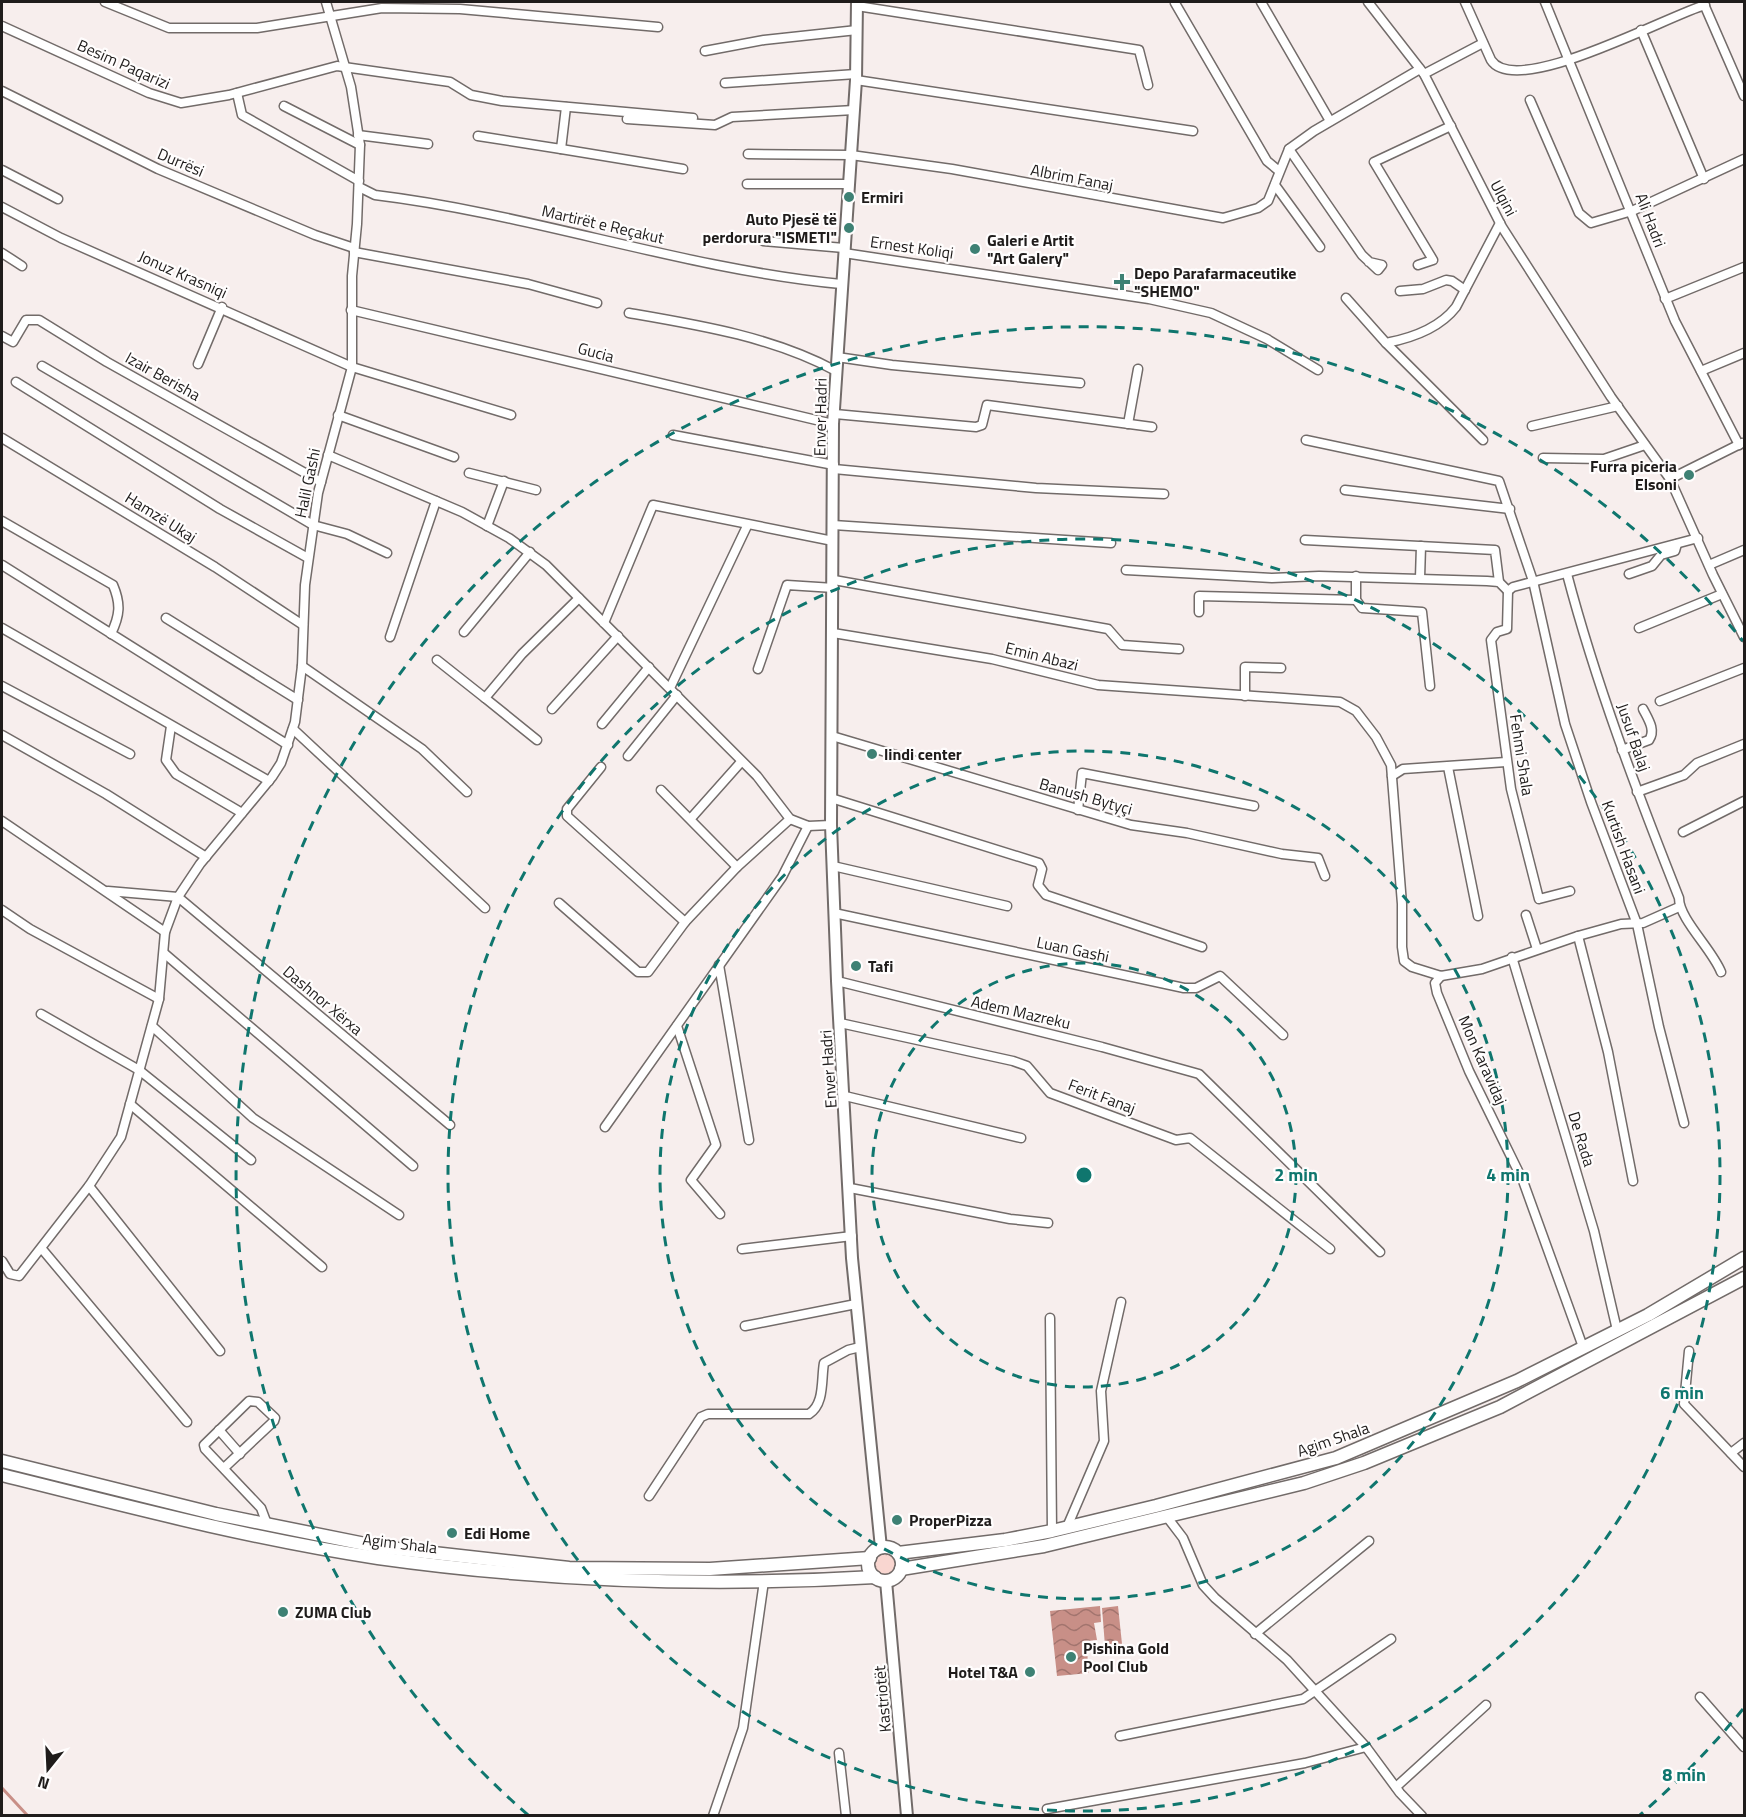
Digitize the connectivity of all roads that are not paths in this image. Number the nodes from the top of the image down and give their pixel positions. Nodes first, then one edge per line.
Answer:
1 (105, 2) edge
2 (326, 2) edge
3 (1261, 2) edge
4 (1368, 2) edge
5 (1465, 2) edge
6 (1545, 2) edge
7 (1175, 3) dead end
8 (1704, 3) edge
9 (857, 4) edge
10 (330, 15) junction
11 (2, 26) edge
12 (658, 27) dead end
13 (857, 30) junction
14 (1641, 30) junction
15 (1484, 42) junction
16 (705, 51) dead end
17 (1570, 61) junction
18 (344, 66) junction
19 (1422, 72) junction
20 (856, 77) junction
21 (725, 83) dead end
22 (1148, 85) dead end
23 (2, 91) edge
24 (237, 93) junction
25 (1744, 96) edge
26 (1530, 100) dead end
27 (284, 106) dead end
28 (566, 106) junction
29 (854, 110) junction
30 (693, 118) dead end
31 (627, 119) dead end
32 (1330, 122) junction
33 (1451, 126) junction
34 (1193, 131) dead end
35 (358, 135) junction
36 (478, 136) dead end
37 (428, 144) dead end
38 (360, 145) junction
39 (561, 149) junction
40 (1289, 149) junction
41 (748, 154) dead end
42 (850, 155) junction
43 (1744, 159) edge
44 (683, 169) dead end
45 (2, 170) edge
46 (1279, 171) junction
47 (1704, 179) junction
48 (359, 184) junction
49 (747, 184) dead end
50 (848, 184) junction
51 (1275, 185) junction
52 (58, 199) dead end
53 (2, 207) edge
54 (1632, 211) junction
55 (1500, 223) junction
56 (763, 241) dead end
57 (1320, 247) dead end
58 (354, 250) junction
59 (844, 250) junction
60 (2, 253) edge
61 (1367, 260) dead end
62 (1418, 265) dead end
63 (22, 266) dead end
64 (1744, 267) edge
65 (841, 284) junction
66 (1465, 290) junction
67 (1400, 291) dead end
68 (1346, 298) dead end
69 (1665, 299) junction
70 (597, 303) dead end
71 (222, 308) junction
72 (351, 310) junction
73 (629, 313) dead end
74 (2, 336) edge
75 (1386, 343) junction
76 (1744, 353) edge
77 (837, 357) junction
78 (198, 364) dead end
79 (42, 366) dead end
80 (352, 367) junction
81 (1138, 369) dead end
82 (1318, 370) dead end
83 (836, 371) junction
84 (1701, 371) junction
85 (16, 382) dead end
86 (1080, 383) dead end
87 (1618, 406) junction
88 (338, 415) junction
89 (512, 416) dead end
90 (834, 419) junction
91 (1128, 424) junction
92 (1532, 426) dead end
93 (1152, 427) dead end
94 (673, 435) dead end
95 (2, 438) edge
96 (1306, 440) dead end
97 (1483, 440) dead end
98 (1742, 444) edge
99 (1645, 445) junction
100 (328, 455) junction
101 (454, 457) dead end
102 (1543, 458) dead end
103 (834, 467) junction
104 (469, 473) dead end
105 (1670, 479) junction
106 (504, 481) junction
107 (321, 482) junction
108 (536, 490) dead end
109 (1345, 490) dead end
110 (1164, 494) dead end
111 (436, 501) junction
112 (1510, 509) junction
113 (2, 521) edge
114 (313, 525) junction
115 (833, 525) junction
116 (487, 526) junction
117 (747, 526) junction
118 (1698, 538) junction
119 (1305, 540) dead end
120 (833, 541) junction
121 (1111, 543) dead end
122 (1677, 544) junction
123 (1421, 546) junction
124 (1744, 550) edge
125 (530, 552) junction
126 (387, 553) dead end
127 (308, 558) junction
128 (2, 565) edge
129 (1709, 565) junction
130 (1126, 570) dead end
131 (1567, 574) junction
132 (1629, 574) dead end
133 (1356, 576) junction
134 (1420, 578) junction
135 (1533, 581) junction
136 (1499, 582) junction
137 (834, 584) junction
138 (1508, 591) junction
139 (1722, 594) junction
140 (579, 598) junction
141 (1356, 600) junction
142 (1199, 612) dead end
143 (166, 618) dead end
144 (604, 623) junction
145 (303, 625) junction
146 (2, 628) edge
147 (1638, 628) dead end
148 (464, 632) dead end
149 (833, 633) junction
150 (111, 634) junction
151 (618, 636) junction
152 (390, 637) dead end
153 (1744, 637) edge
154 (1179, 649) dead end
155 (437, 660) dead end
156 (302, 666) junction
157 (649, 667) junction
158 (1281, 668) dead end
159 (1744, 668) edge
160 (758, 669) dead end
161 (2, 686) edge
162 (1430, 686) dead end
163 (670, 688) junction
164 (677, 695) junction
165 (1245, 696) junction
166 (485, 698) junction
167 (298, 700) junction
168 (1660, 701) dead end
169 (552, 709) dead end
170 (1643, 709) dead end
171 (602, 724) dead end
172 (171, 726) junction
173 (293, 729) junction
174 (2, 735) edge
175 (832, 736) junction
176 (537, 740) dead end
177 (1744, 744) edge
178 (288, 745) junction
179 (1622, 750) junction
180 (130, 754) dead end
181 (628, 756) dead end
182 (741, 762) junction
183 (1506, 762) junction
184 (601, 767) dead end
185 (1448, 767) junction
186 (1392, 776) junction
187 (269, 781) junction
188 (661, 790) dead end
189 (467, 792) dead end
190 (1637, 792) junction
191 (831, 798) junction
192 (1744, 801) edge
193 (1254, 806) dead end
194 (1078, 810) junction
195 (242, 813) junction
196 (693, 816) dead end
197 (790, 819) junction
198 (2, 821) edge
199 (831, 825) junction
200 (808, 826) junction
201 (1683, 832) dead end
202 (206, 857) junction
203 (833, 866) junction
204 (737, 867) junction
205 (1324, 876) dead end
206 (108, 891) junction
207 (1570, 891) dead end
208 (178, 897) junction
209 (559, 903) dead end
210 (1006, 906) dead end
211 (1679, 907) junction
212 (485, 908) dead end
213 (2, 910) edge
214 (834, 913) junction
215 (1526, 915) dead end
216 (1478, 916) dead end
217 (685, 922) junction
218 (1636, 924) junction
219 (165, 932) junction
220 (1578, 936) junction
221 (1202, 947) dead end
222 (1537, 949) junction
223 (165, 954) junction
224 (1512, 957) junction
225 (719, 965) junction
226 (1721, 972) dead end
227 (1441, 976) junction
228 (837, 981) junction
229 (159, 999) junction
230 (41, 1014) dead end
231 (840, 1023) junction
232 (152, 1026) junction
233 (677, 1026) junction
234 (1283, 1035) dead end
235 (139, 1070) junction
236 (845, 1096) junction
237 (130, 1104) junction
238 (1684, 1123) dead end
239 (450, 1125) dead end
240 (605, 1127) dead end
241 (1021, 1138) dead end
242 (749, 1140) dead end
243 (251, 1160) dead end
244 (413, 1166) dead end
245 (1633, 1181) dead end
246 (89, 1186) junction
247 (850, 1188) junction
248 (720, 1214) dead end
249 (399, 1215) dead end
250 (1048, 1223) dead end
251 (852, 1236) junction
252 (42, 1249) junction
253 (742, 1249) dead end
254 (1330, 1249) dead end
255 (1380, 1252) dead end
256 (1744, 1258) edge
257 (2, 1261) edge
258 (322, 1267) dead end
259 (1744, 1278) edge
260 (1121, 1302) dead end
261 (856, 1304) junction
262 (1050, 1318) dead end
263 (745, 1326) dead end
264 (1617, 1330) junction
265 (860, 1347) junction
266 (1583, 1347) junction
267 (220, 1351) dead end
268 (1689, 1351) dead end
269 (187, 1422) dead end
270 (219, 1430) junction
271 (1744, 1443) edge
272 (1731, 1453) junction
273 (240, 1454) junction
274 (2, 1461) edge
275 (1744, 1467) edge
276 (224, 1468) junction
277 (2, 1475) edge
278 (648, 1496) dead end
279 (1167, 1518) junction
280 (267, 1524) junction
281 (1067, 1527) junction
282 (1052, 1530) junction
283 (1369, 1541) dead end
284 (881, 1548) junction
285 (898, 1553) junction
286 (870, 1558) junction
287 (901, 1569) junction
288 (880, 1579) junction
289 (764, 1581) junction
290 (1255, 1634) junction
291 (1391, 1639) dead end
292 (1316, 1690) junction
293 (1700, 1697) dead end
294 (1486, 1705) dead end
295 (1120, 1736) dead end
296 (1744, 1746) edge
297 (1366, 1747) junction
298 (839, 1754) dead end
299 (1396, 1787) junction
300 (1047, 1809) dead end
301 (713, 1815) edge
302 (846, 1815) edge
303 (907, 1815) edge
304 (1422, 1815) edge

1 - 10 street
2 - 10 street, Halil Gashi
3 - 32 street
4 - 19 street, Ulqini
5 - 15 street
6 - 17 street, Ali Hadri
7 - 46 street
8 - 14 street
8 - 25 street
9 - 13 street, Enver Hadri
9 - 22 street
10 - 12 street
10 - 18 street, Halil Gashi
11 - 24 street, Besim Paqarizi
13 - 16 street
13 - 20 street, Enver Hadri
14 - 17 street
14 - 47 street
15 - 17 street
15 - 19 street
17 - 54 street, Ali Hadri
18 - 24 street, Besim Paqarizi
18 - 28 street, Besim Paqarizi
18 - 35 street, Halil Gashi
19 - 32 street
19 - 33 street, Ulqini
20 - 21 street
20 - 29 street, Enver Hadri
20 - 34 street
23 - 58 street, Durrësi
24 - 48 street, Martirët e Reçakut
26 - 54 street
27 - 38 street
28 - 30 street, Besim Paqarizi
28 - 39 street
29 - 31 street
29 - 42 street, Enver Hadri
32 - 40 street
33 - 55 street, Ulqini
33 - 62 street
35 - 37 street
35 - 38 street, Halil Gashi
36 - 39 street
38 - 48 street, Halil Gashi
39 - 44 street
40 - 46 street, Albrim Fanaj
40 - 61 street
41 - 42 street
42 - 50 street, Enver Hadri
42 - 51 street, Albrim Fanaj
43 - 47 street
45 - 52 street
46 - 51 street, Albrim Fanaj
47 - 54 street
48 - 58 street, Halil Gashi
48 - 65 street, Martirët e Reçakut
49 - 50 street
50 - 59 street, Enver Hadri
51 - 57 street
53 - 71 street, Jonuz Krasniqi
54 - 69 street, Ali Hadri
55 - 66 street
55 - 87 street, Ulqini
56 - 59 street
58 - 70 street, Durrësi
58 - 72 street, Halil Gashi
59 - 65 street, Enver Hadri
59 - 82 street, Ernest Koliqi
60 - 63 street
64 - 69 street
65 - 77 street, Enver Hadri
66 - 67 street
66 - 75 street
68 - 75 street
69 - 84 street, Ali Hadri
71 - 78 street
71 - 80 street, Jonuz Krasniqi
72 - 80 street, Halil Gashi
72 - 90 street, Gucia
73 - 83 street
74 - 107 street, Izair Berisha
75 - 97 street
76 - 84 street
77 - 83 street, Enver Hadri
77 - 86 street
79 - 114 street
80 - 88 street, Halil Gashi
80 - 89 street, Jonuz Krasniqi
81 - 91 street
83 - 90 street, Enver Hadri
84 - 98 street, Ali Hadri
85 - 127 street
87 - 92 street
87 - 99 street, Ulqini
88 - 100 street, Halil Gashi
88 - 101 street
90 - 91 street, Gucia
90 - 103 street, Enver Hadri
91 - 93 street
94 - 103 street
95 - 145 street, Hamzë Ukaj
96 - 112 street, Kurtish Hasani
98 - 105 street
99 - 102 street
99 - 105 street, Ulqini
100 - 107 street, Halil Gashi
100 - 111 street
103 - 110 street
103 - 115 street, Enver Hadri
104 - 106 street
105 - 118 street, Ulqini
106 - 108 street
106 - 116 street
107 - 114 street, Halil Gashi
109 - 112 street
111 - 116 street
111 - 152 street
112 - 135 street, Kurtish Hasani
113 - 150 street
114 - 126 street
114 - 127 street, Halil Gashi
115 - 120 street, Enver Hadri
115 - 121 street
116 - 125 street
117 - 120 street
117 - 144 street
117 - 163 street
118 - 122 street
118 - 129 street, Ulqini
119 - 123 street
120 - 137 street, Enver Hadri
122 - 131 street
122 - 132 street
123 - 134 street
123 - 136 street
124 - 129 street
125 - 140 street
125 - 148 street
127 - 145 street, Halil Gashi
128 - 150 street
129 - 139 street, Ulqini
130 - 133 street
131 - 135 street
131 - 179 street, Jusuf Balaj
133 - 134 street
133 - 141 street
134 - 136 street
135 - 138 street
135 - 218 street, Kurtish Hasani
136 - 138 street
137 - 149 street, Enver Hadri
137 - 154 street
137 - 160 street
138 - 183 street, Fehmi Shala
139 - 147 street
139 - 153 street, Ulqini
140 - 144 street
140 - 166 street
141 - 142 street
141 - 162 street
143 - 167 street
144 - 151 street
145 - 156 street, Halil Gashi
146 - 172 street
149 - 165 street, Emin Abazi
149 - 175 street, Enver Hadri
150 - 178 street
151 - 157 street
151 - 169 street
155 - 166 street
156 - 167 street, Halil Gashi
156 - 189 street
157 - 163 street
157 - 171 street
158 - 165 street
159 - 168 street
161 - 180 street
163 - 164 street
164 - 181 street
164 - 182 street
165 - 186 street, Emin Abazi
166 - 176 street
167 - 173 street, Halil Gashi
170 - 179 street
172 - 187 street
172 - 195 street
173 - 178 street, Halil Gashi
173 - 212 street
174 - 202 street
175 - 191 street, Enver Hadri
175 - 194 street, Banush Bytyçi
177 - 190 street
178 - 187 street, Halil Gashi
179 - 190 street, Jusuf Balaj
182 - 196 street
182 - 197 street
183 - 185 street
183 - 207 street, Fehmi Shala
184 - 217 street
185 - 186 street
185 - 216 street
186 - 227 street, Emin Abazi
187 - 195 street, Halil Gashi
188 - 204 street
190 - 211 street, Jusuf Balaj
191 - 199 street, Enver Hadri
191 - 221 street
192 - 201 street
193 - 194 street
194 - 205 street, Banush Bytyçi
195 - 202 street, Halil Gashi
197 - 200 street
197 - 204 street
198 - 206 street
199 - 200 street
199 - 203 street, Enver Hadri
200 - 225 street
202 - 208 street, Halil Gashi
203 - 210 street
203 - 214 street, Enver Hadri
204 - 217 street
206 - 208 street
206 - 219 street
208 - 219 street, Halil Gashi
208 - 239 street, Dashnor Xërxa
209 - 217 street
211 - 218 street
211 - 226 street, Jusuf Balaj
213 - 229 street
214 - 228 street, Enver Hadri
214 - 234 street, Luan Gashi
215 - 222 street
218 - 220 street
218 - 238 street, Kurtish Hasani
219 - 223 street, Halil Gashi
220 - 222 street
220 - 245 street
222 - 224 street
223 - 229 street, Halil Gashi
223 - 244 street
224 - 227 street
224 - 264 street, De Rada
225 - 233 street
225 - 242 street
227 - 266 street, Mon Karavidaj
228 - 231 street, Enver Hadri
228 - 255 street, Adem Mazreku
229 - 232 street, Halil Gashi
230 - 235 street
231 - 236 street, Enver Hadri
231 - 254 street, Ferit Fanaj
232 - 235 street, Halil Gashi
232 - 249 street
233 - 240 street
233 - 248 street
235 - 237 street, Halil Gashi
235 - 243 street
236 - 241 street
236 - 247 street, Enver Hadri
237 - 246 street, Halil Gashi
237 - 258 street
246 - 252 street, Halil Gashi
246 - 267 street
247 - 250 street
247 - 251 street, Enver Hadri
251 - 253 street
251 - 261 street, Enver Hadri
252 - 257 street, Halil Gashi
252 - 269 street
256 - 264 main road, Agim Shala
259 - 279 main road, Agim Shala
260 - 281 street
261 - 263 street
261 - 265 street, Enver Hadri
262 - 282 street
264 - 266 main road, Agim Shala
265 - 278 street
265 - 284 street, Enver Hadri
266 - 281 main road, Agim Shala
268 - 272 street
270 - 273 street
270 - 273 street
270 - 276 street
271 - 272 street
272 - 275 street
273 - 276 street
274 - 280 main road, Agim Shala
276 - 280 street
277 - 289 main road, Agim Shala
279 - 287 main road, Agim Shala
279 - 290 street
280 - 286 main road, Agim Shala
281 - 282 main road, Agim Shala
282 - 285 main road, Agim Shala
283 - 290 street
284 - 285 main road, Agim Shala
284 - 286 main road
285 - 287 main road
286 - 288 main road
287 - 288 main road
288 - 289 main road, Agim Shala
288 - 303 street, Kastriotët
289 - 301 street
290 - 292 street
291 - 292 street
292 - 295 street
292 - 297 street
293 - 296 street
294 - 299 street
297 - 299 street
297 - 300 street
298 - 302 street
299 - 304 street

